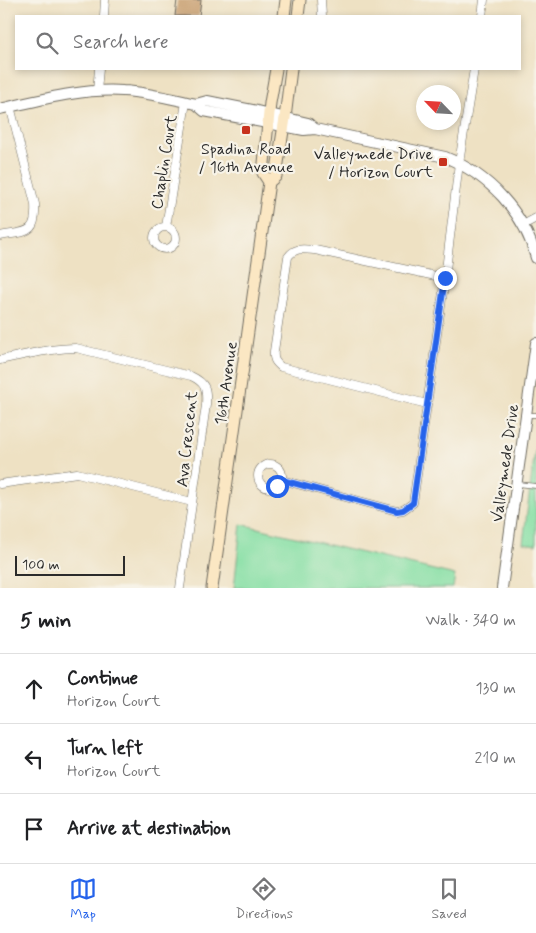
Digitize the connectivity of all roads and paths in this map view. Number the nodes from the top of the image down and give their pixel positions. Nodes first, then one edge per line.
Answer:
1 (105, 0) edge
2 (286, 0) edge
3 (300, 0) edge
4 (321, 0) edge
5 (484, 0) edge
6 (104, 15) edge
7 (284, 15) edge
8 (298, 15) edge
9 (322, 15) edge
10 (482, 15) edge
11 (99, 70) edge
12 (276, 70) edge
13 (291, 70) edge
14 (474, 70) edge
15 (97, 92) junction
16 (191, 103) junction
17 (5, 108) edge
18 (269, 119) junction
19 (284, 122) junction
20 (459, 163) junction
21 (269, 182) junction
22 (536, 218) edge
23 (523, 225) junction
24 (166, 227) dead end
25 (0, 236) edge
26 (536, 258) edge
27 (445, 278) junction
28 (536, 342) edge
29 (0, 360) edge
30 (534, 378) edge
31 (427, 404) junction
32 (531, 415) edge
33 (282, 480) dead end
34 (516, 483) junction
35 (0, 484) edge
36 (536, 486) edge
37 (192, 502) junction
38 (180, 588) edge
39 (212, 588) edge
40 (502, 588) edge

1 - 6 street
2 - 7 main road
3 - 8 main road
4 - 9 street
5 - 10 street
11 - 15 street
12 - 18 main road, 16th Avenue
13 - 19 main road, 16th Avenue
14 - 20 street
15 - 16 street
15 - 17 street
16 - 18 street
16 - 24 street, Chaplin Court
17 - 25 street
18 - 19 street
18 - 21 main road, 16th Avenue
19 - 20 street
19 - 21 main road, 16th Avenue
20 - 23 street
20 - 27 street
21 - 39 main road, 16th Avenue
22 - 23 street
23 - 26 street
27 - 31 street
27 - 31 street
28 - 30 street, Valleymede Drive
29 - 37 street, Ava Crescent
30 - 32 street, Valleymede Drive
31 - 33 street
32 - 34 street, Valleymede Drive
34 - 36 lane
34 - 40 street, Valleymede Drive
35 - 37 street
37 - 38 street, Ava Crescent

